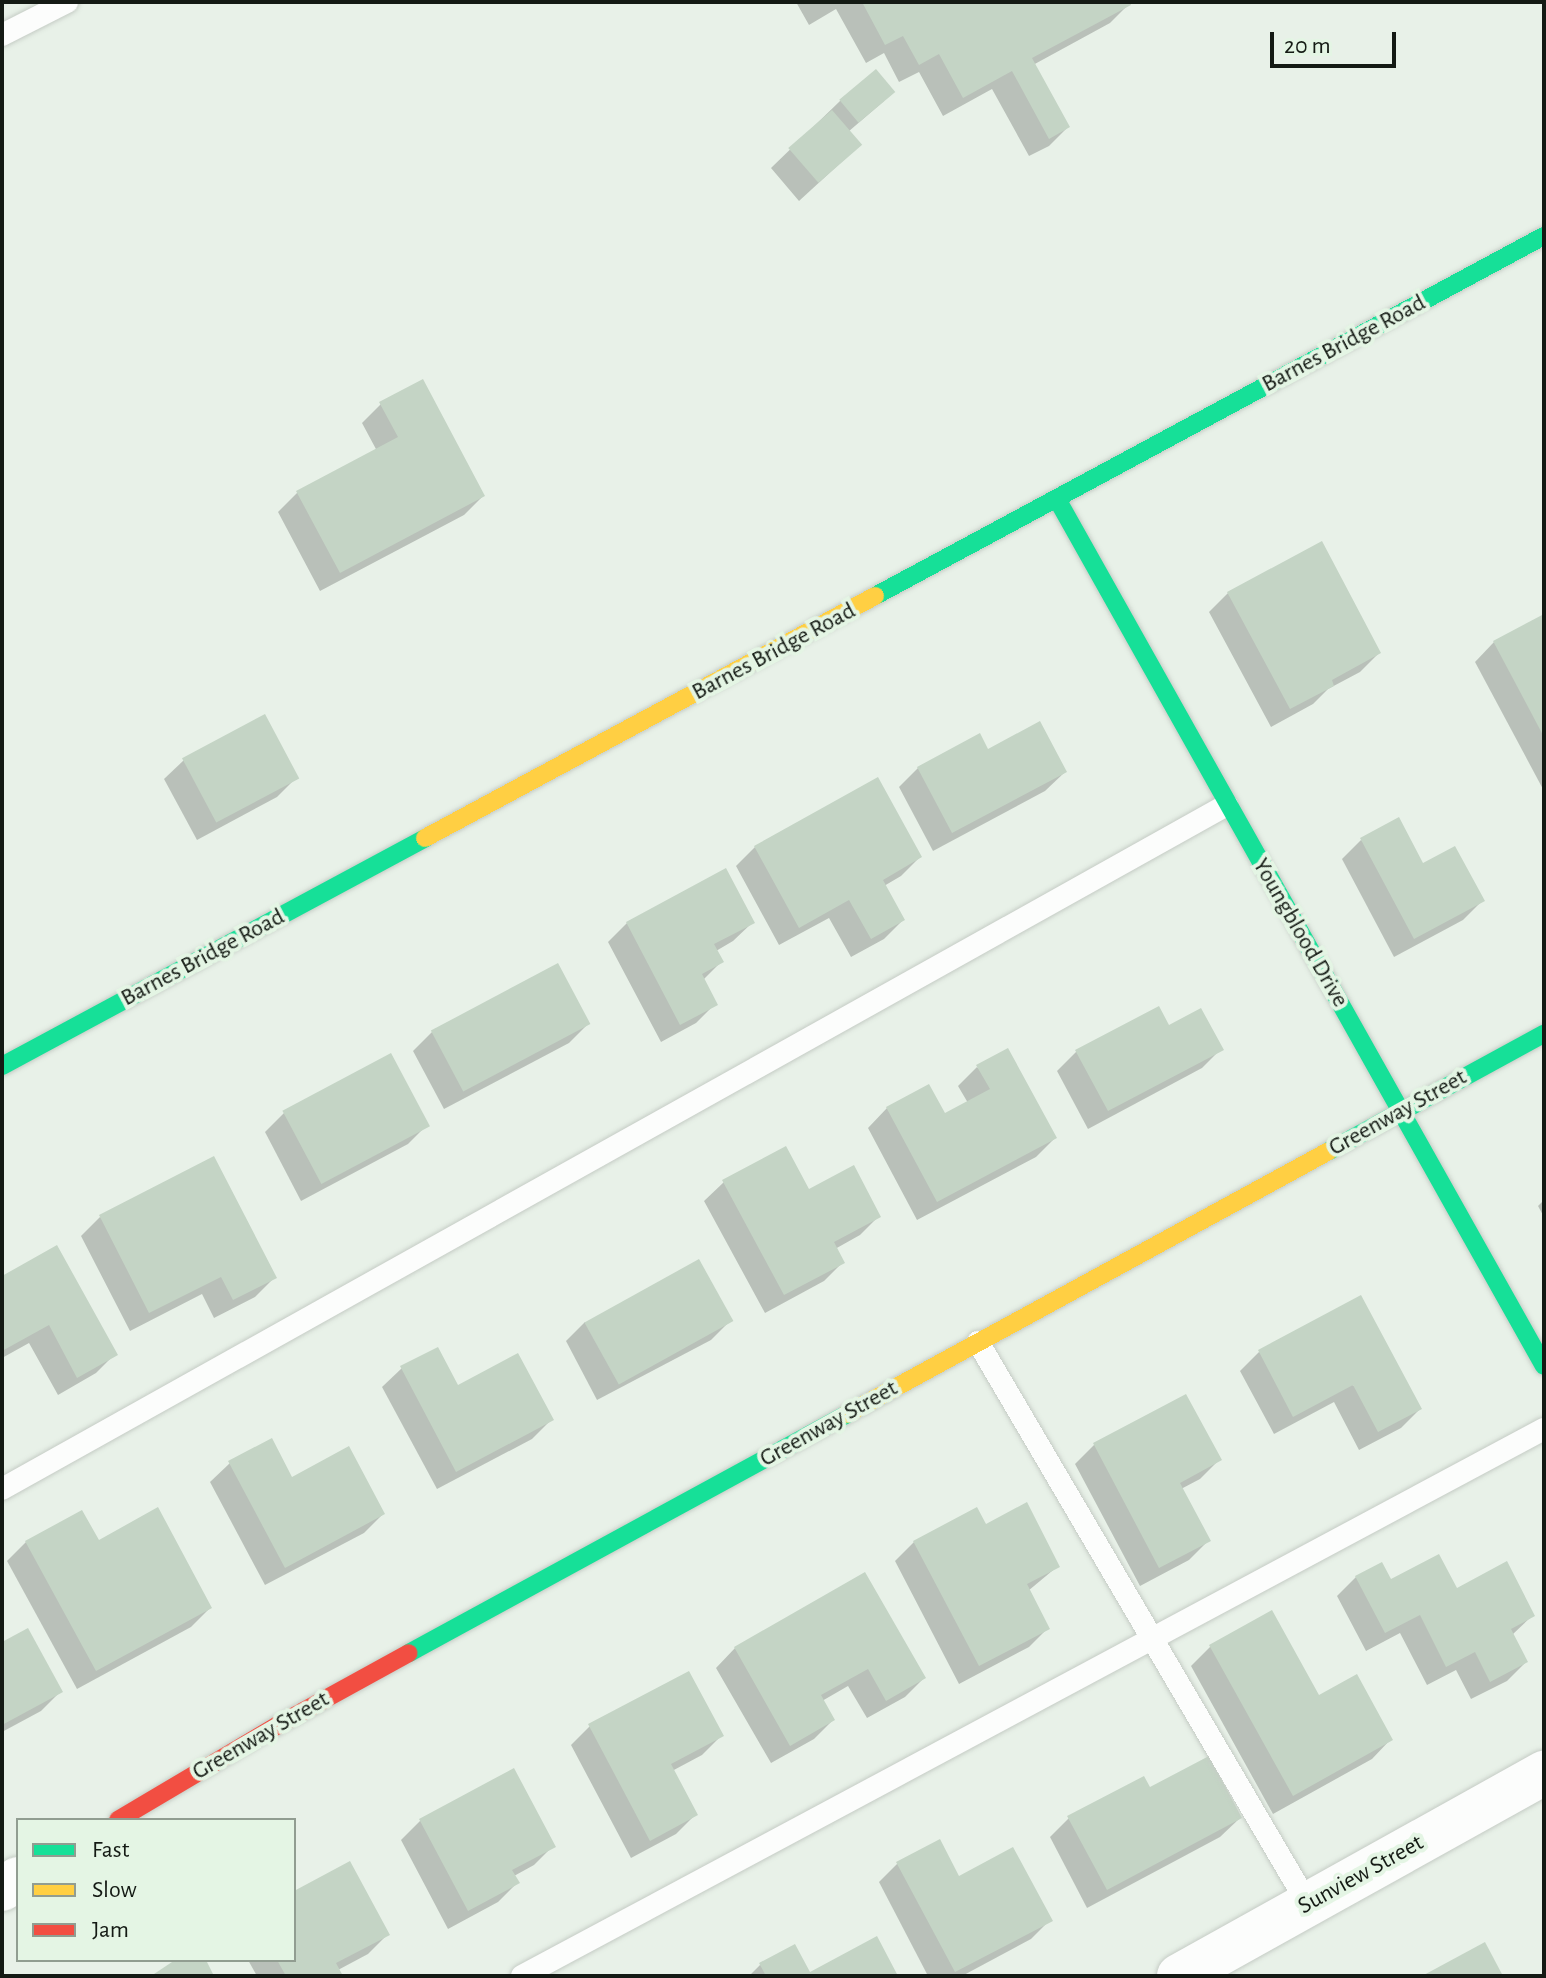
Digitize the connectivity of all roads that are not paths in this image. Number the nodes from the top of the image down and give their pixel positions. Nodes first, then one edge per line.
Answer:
1 (67, 2) edge
2 (2, 35) edge
3 (1544, 236) edge
4 (1057, 499) junction
5 (1227, 805) junction
6 (1544, 1034) edge
7 (2, 1066) edge
8 (1401, 1112) junction
9 (978, 1342) junction
10 (1544, 1366) edge
11 (1544, 1429) edge
12 (2, 1489) edge
13 (1154, 1637) junction
14 (1544, 1773) edge
15 (121, 1818) edge
16 (1308, 1904) junction
17 (522, 1976) edge
18 (1179, 1976) edge

1 - 2 lane
3 - 4 street, Barnes Bridge Road
4 - 5 street, Youngblood Drive
4 - 7 street, Barnes Bridge Road
5 - 8 street, Youngblood Drive
5 - 12 lane
6 - 8 street, Greenway Street
8 - 9 street, Greenway Street
8 - 10 street, Youngblood Drive
9 - 13 lane
9 - 15 street, Greenway Street
11 - 13 lane
13 - 16 lane
13 - 17 lane
14 - 16 street, Sunview Street
16 - 18 street, Sunview Street

